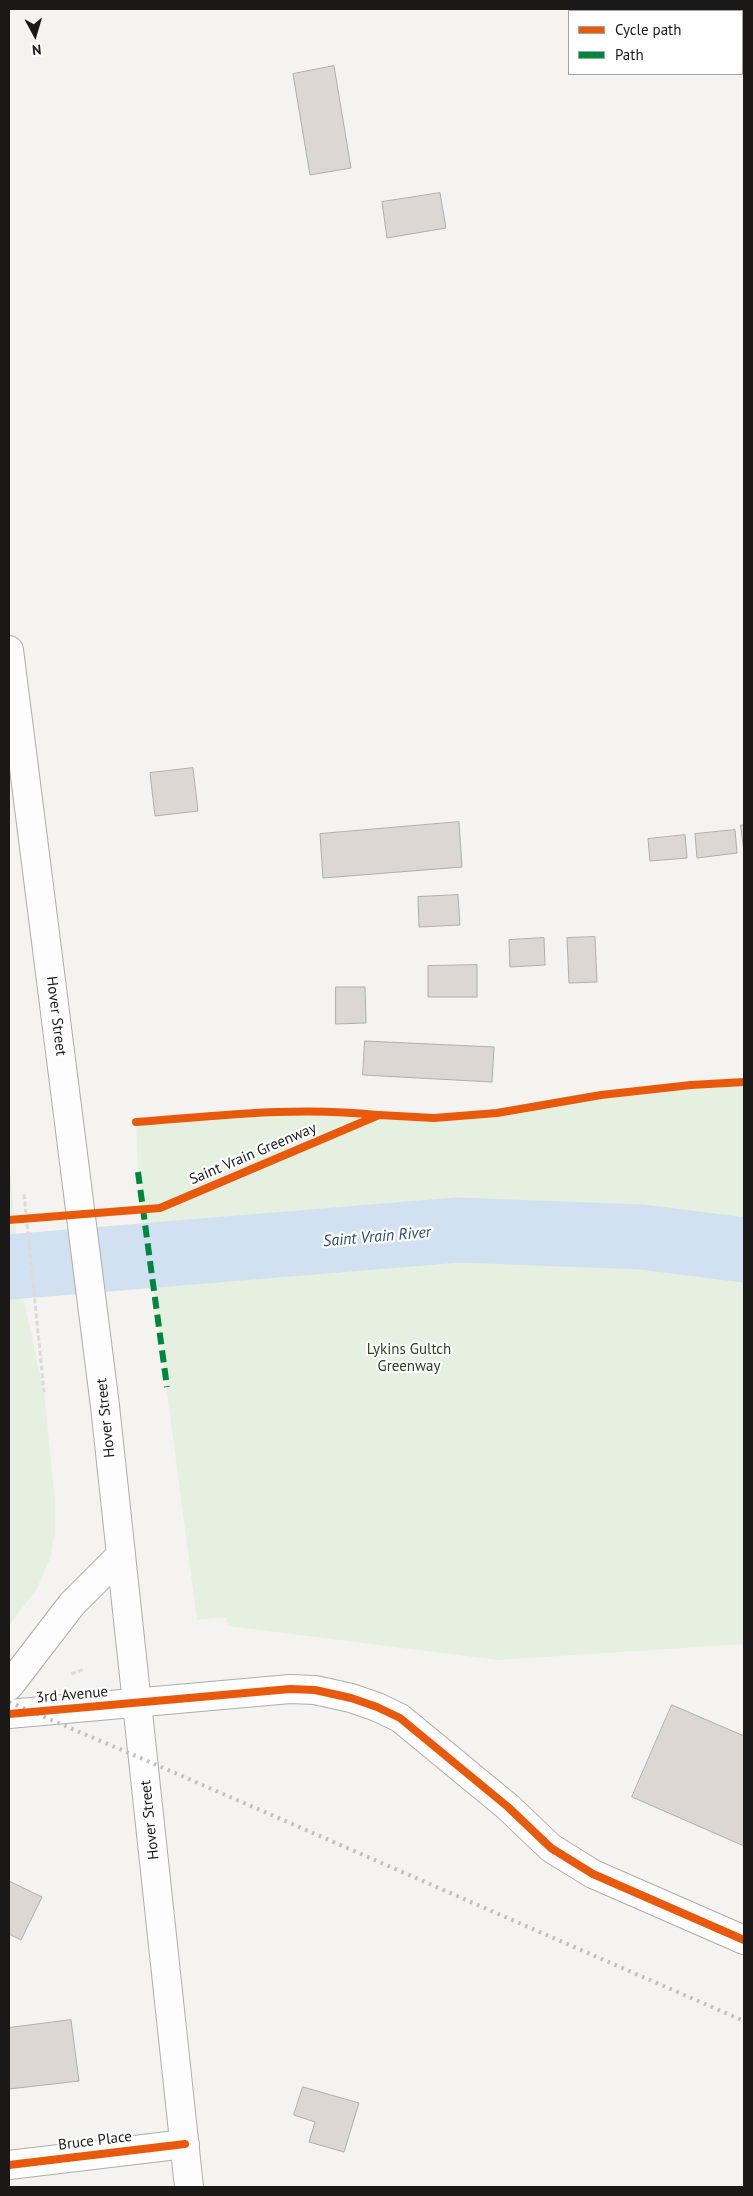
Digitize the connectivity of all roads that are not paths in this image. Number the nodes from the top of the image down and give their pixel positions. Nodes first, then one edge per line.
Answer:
1 (9, 650) edge
2 (121, 1555) junction
3 (9, 1686) edge
4 (137, 1703) junction
5 (9, 1714) edge
6 (744, 1940) edge
7 (185, 2144) junction
8 (9, 2165) edge
9 (189, 2187) edge

1 - 2 main road, Hover Street
2 - 3 main road
2 - 4 main road, Hover Street
4 - 5 main road, 3rd Avenue
4 - 6 main road, 3rd Avenue
4 - 7 main road, Hover Street
7 - 8 main road, Bruce Place
7 - 9 main road, Hover Street

